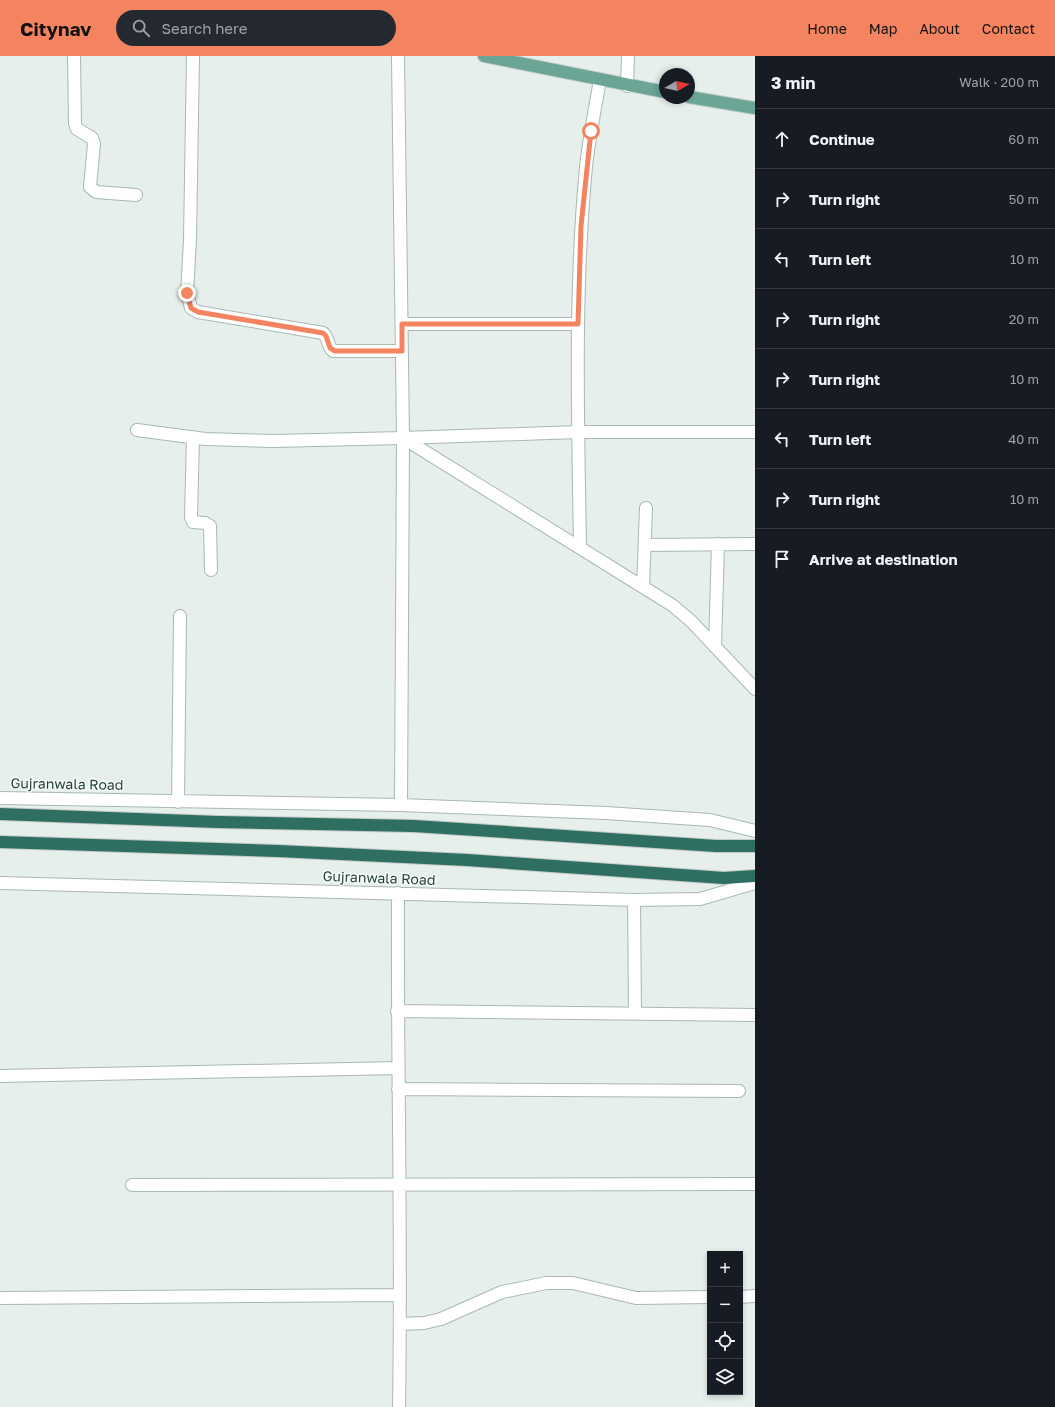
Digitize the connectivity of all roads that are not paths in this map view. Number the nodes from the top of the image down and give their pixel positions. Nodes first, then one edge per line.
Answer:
1 (74, 56) edge
2 (193, 56) edge
3 (398, 56) edge
4 (484, 56) edge
5 (628, 56) edge
6 (600, 80) junction
7 (627, 86) junction
8 (659, 91) edge
9 (695, 97) edge
10 (755, 108) edge
11 (136, 195) dead end
12 (402, 324) junction
13 (578, 324) junction
14 (402, 351) junction
15 (137, 430) dead end
16 (578, 432) junction
17 (755, 432) edge
18 (193, 437) junction
19 (403, 438) junction
20 (646, 508) dead end
21 (718, 544) junction
22 (755, 544) edge
23 (645, 545) junction
24 (580, 547) junction
25 (211, 570) dead end
26 (643, 587) junction
27 (180, 616) dead end
28 (715, 646) junction
29 (755, 689) edge
30 (0, 798) edge
31 (178, 802) junction
32 (401, 805) junction
33 (0, 814) edge
34 (755, 831) edge
35 (0, 842) edge
36 (755, 846) edge
37 (755, 876) edge
38 (755, 883) edge
39 (1, 884) edge
40 (398, 893) junction
41 (634, 900) junction
42 (397, 1011) junction
43 (635, 1013) junction
44 (755, 1016) edge
45 (398, 1068) junction
46 (0, 1076) edge
47 (398, 1089) junction
48 (739, 1091) dead end
49 (399, 1184) junction
50 (755, 1184) edge
51 (132, 1185) dead end
52 (400, 1295) junction
53 (755, 1296) edge
54 (707, 1297) edge
55 (743, 1297) edge
56 (0, 1298) edge
57 (400, 1324) junction
58 (399, 1407) edge

1 - 11 street
2 - 14 street
3 - 12 street
4 - 6 main road
5 - 7 street
6 - 7 main road
6 - 13 street
7 - 8 main road
9 - 10 main road
12 - 13 street
12 - 14 street
13 - 16 street
14 - 19 street
15 - 18 street
16 - 17 street
16 - 19 street
16 - 24 street
18 - 19 street
18 - 25 street
19 - 24 street
19 - 32 street
20 - 23 street
21 - 22 street
21 - 23 street
21 - 28 street
23 - 26 street
24 - 26 street
26 - 28 street
27 - 31 street
28 - 29 street
30 - 31 street, Gujranwala Road
31 - 32 street, Gujranwala Road
32 - 34 street, Gujranwala Road
33 - 36 highway
35 - 37 highway, Gujranwala Road
38 - 41 street, Gujranwala Road
39 - 40 street, Gujranwala Road
40 - 41 street, Gujranwala Road
40 - 42 street
41 - 43 street
42 - 43 street
42 - 45 street
43 - 44 street
45 - 46 street
45 - 47 street
47 - 48 street
47 - 49 street
49 - 50 street
49 - 51 street
49 - 52 street
52 - 56 street
52 - 57 street
53 - 55 street
54 - 57 street
57 - 58 street

